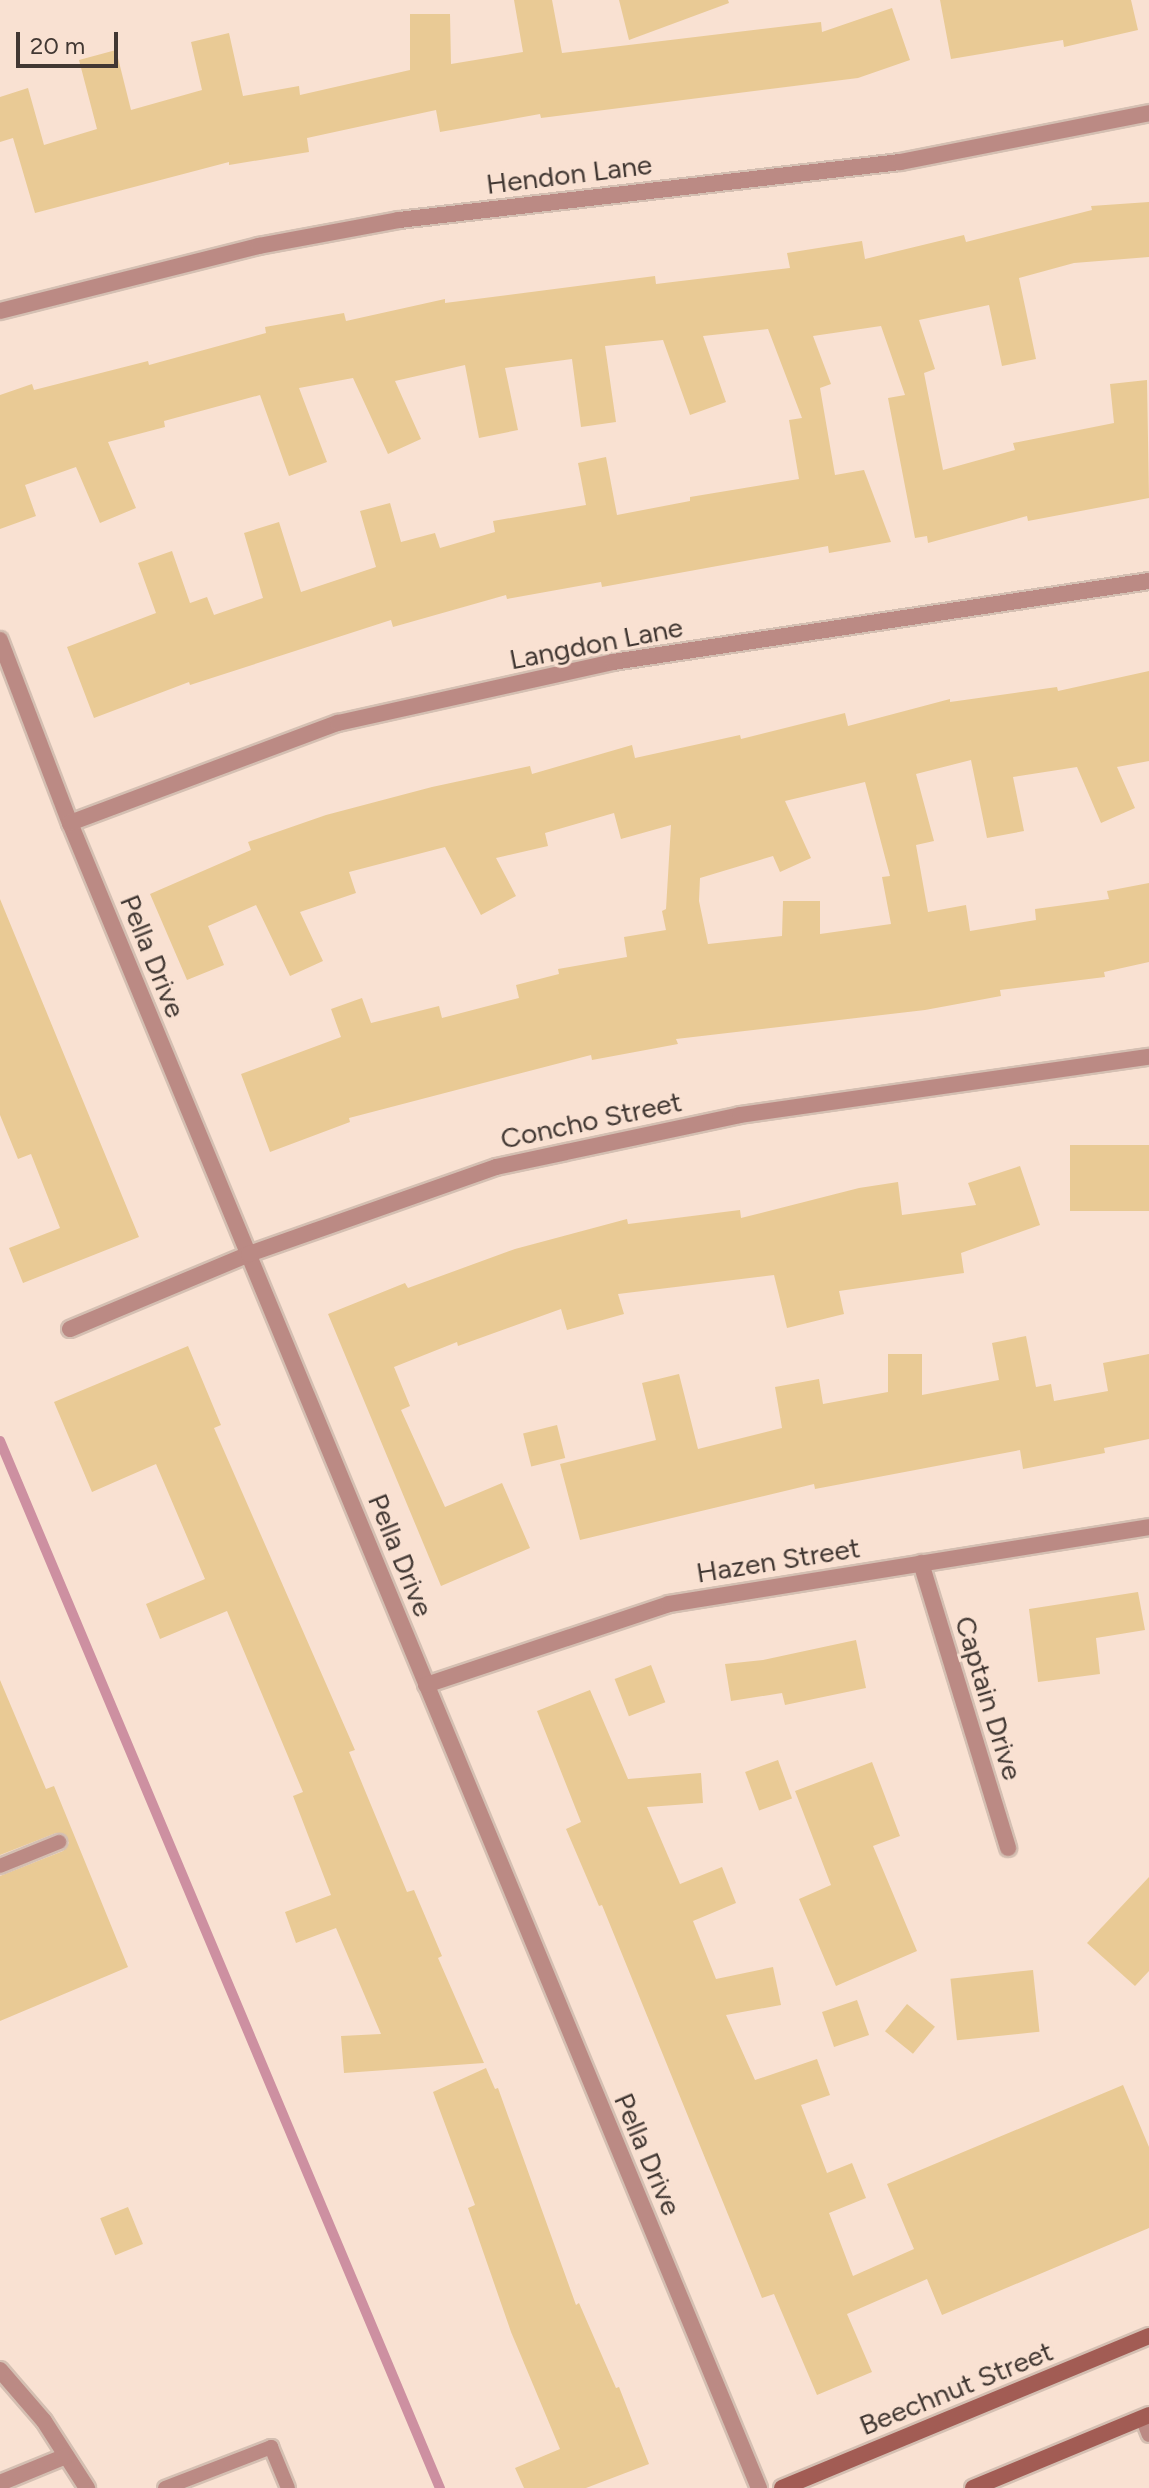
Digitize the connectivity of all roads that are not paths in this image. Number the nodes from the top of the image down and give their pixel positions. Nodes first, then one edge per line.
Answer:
1 (1149, 113) edge
2 (0, 311) edge
3 (1149, 581) edge
4 (0, 640) edge
5 (70, 823) junction
6 (1149, 1057) edge
7 (249, 1254) junction
8 (70, 1329) dead end
9 (1149, 1527) edge
10 (921, 1563) junction
11 (426, 1685) junction
12 (59, 1842) dead end
13 (1008, 1848) dead end
14 (0, 1866) edge
15 (1149, 2336) edge
16 (0, 2370) edge
17 (1146, 2416) edge
18 (1149, 2435) edge
19 (66, 2456) junction
20 (0, 2483) edge
21 (87, 2488) edge
22 (165, 2488) edge
23 (288, 2488) edge
24 (759, 2488) edge
25 (782, 2488) edge
26 (973, 2488) edge

1 - 2 street, Hendon Lane
3 - 5 street, Langdon Lane
4 - 5 street, Pella Drive
5 - 7 street, Pella Drive
6 - 7 street, Concho Street
7 - 8 street, Concho Street
7 - 11 street, Pella Drive
9 - 10 street, Hazen Street
10 - 11 street, Hazen Street
10 - 13 street, Captain Drive
11 - 24 street, Pella Drive
12 - 14 lane
15 - 25 main road, Beechnut Street
16 - 19 street
17 - 18 lane
17 - 26 main road
19 - 20 street
19 - 21 street
22 - 23 lane

